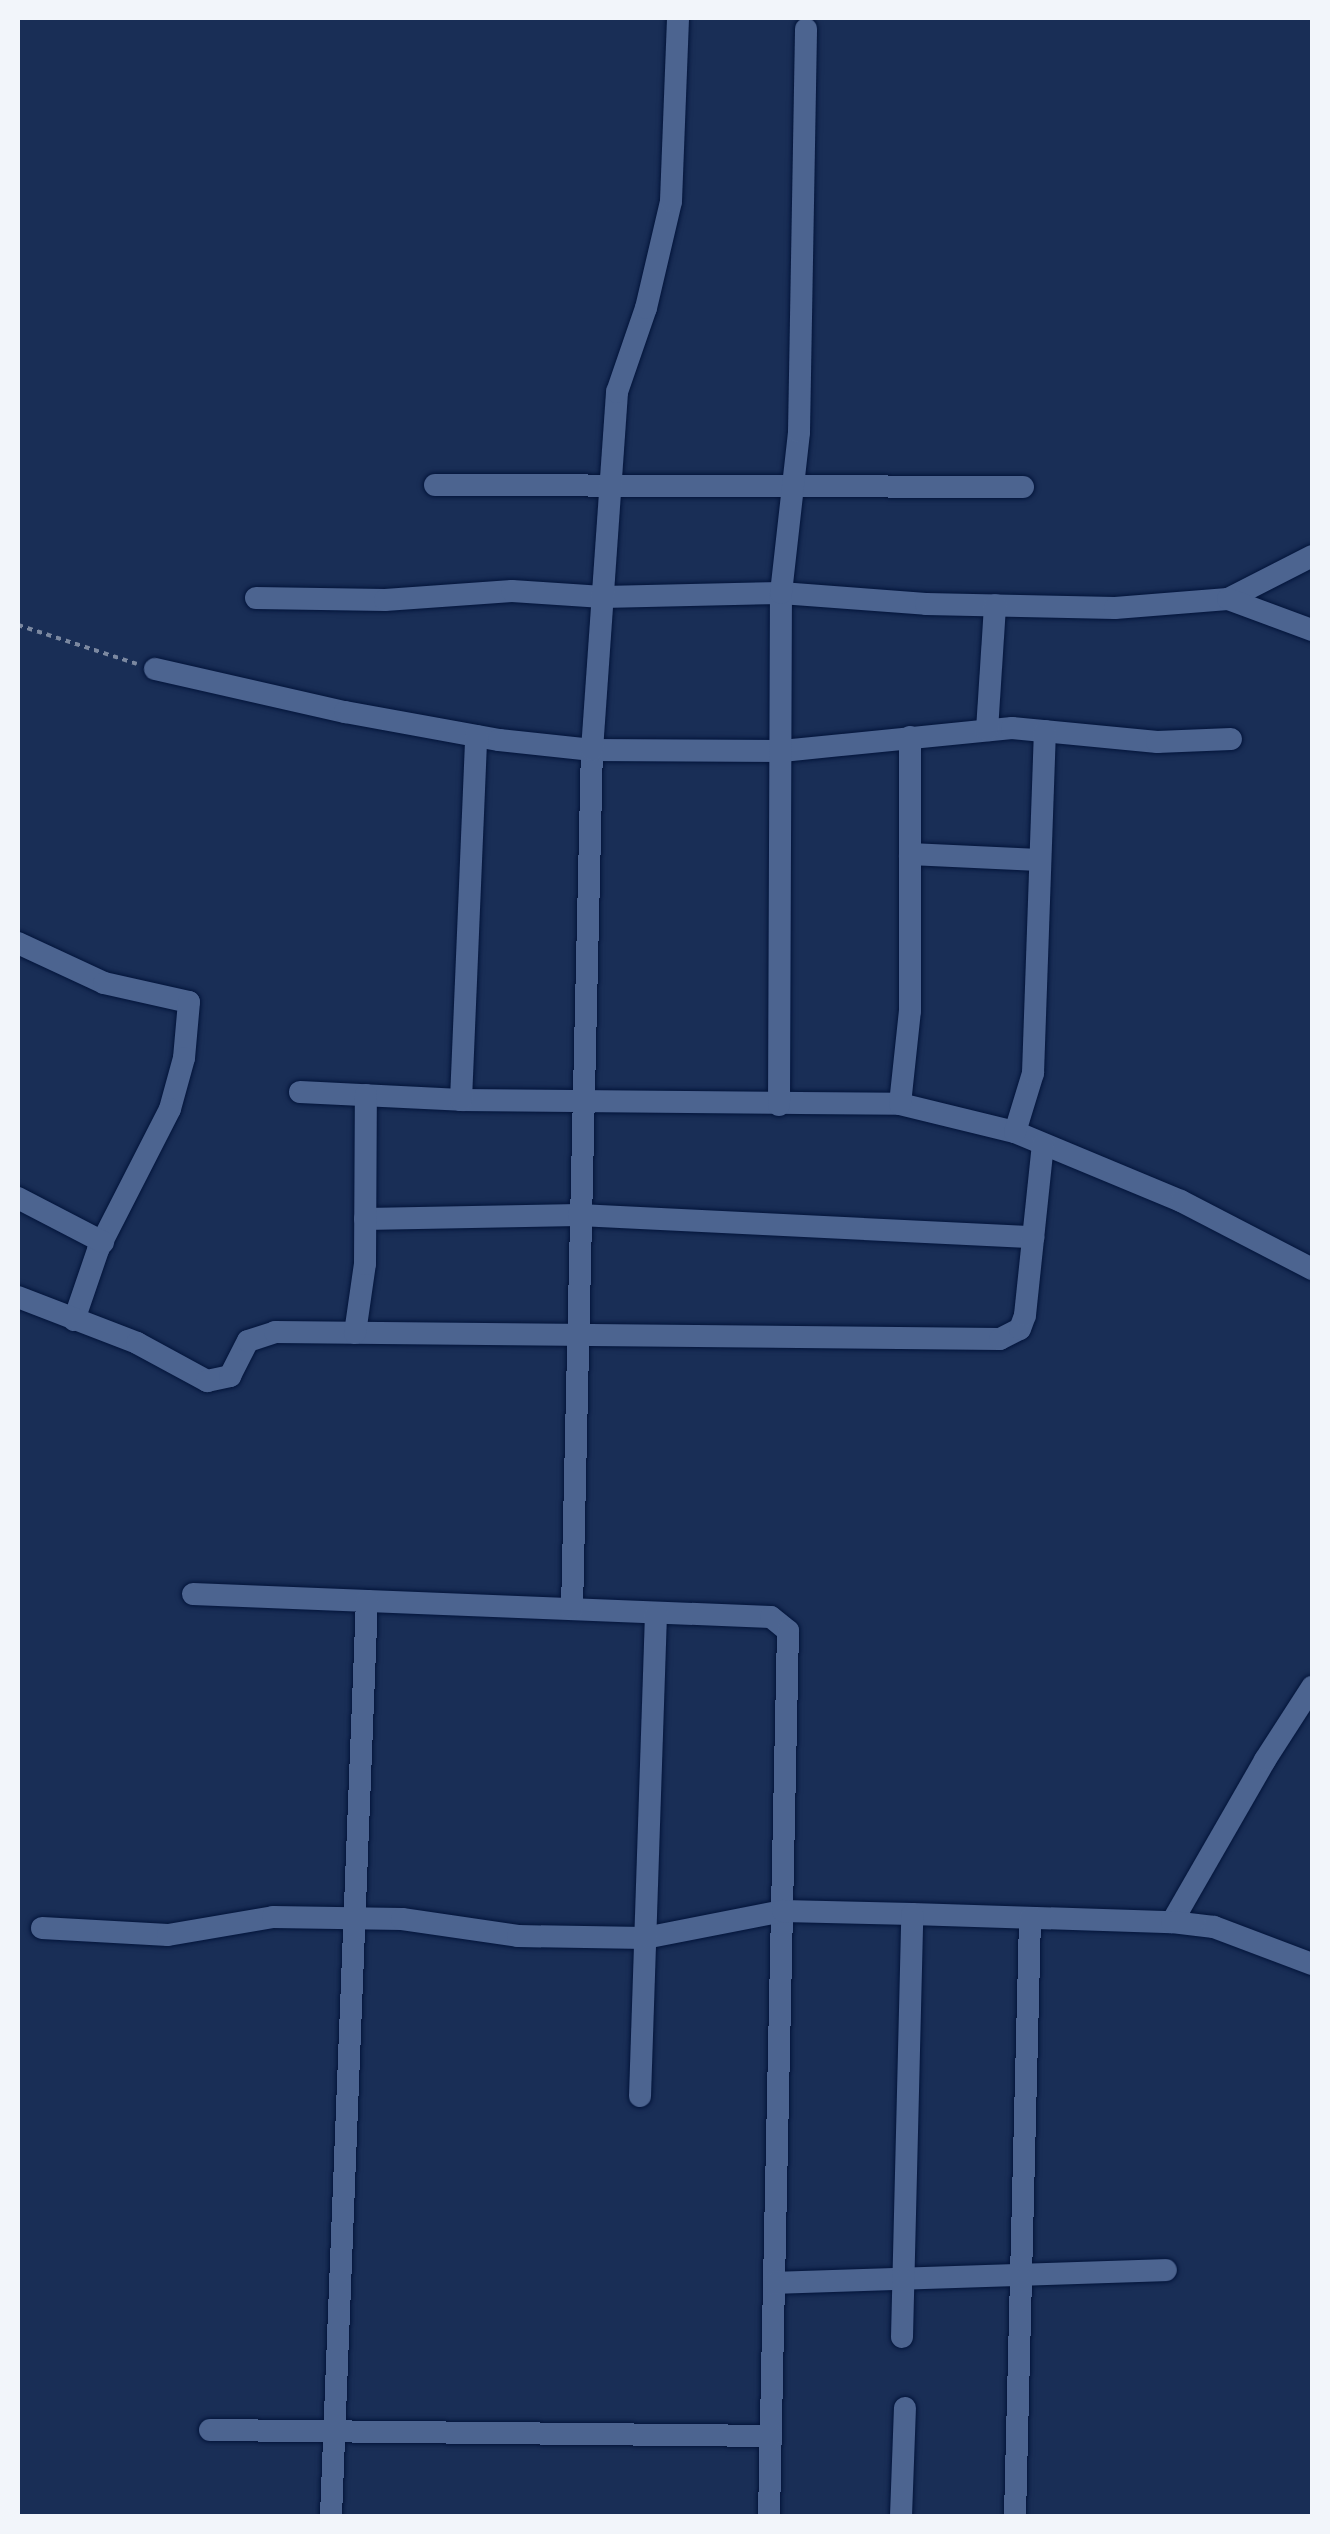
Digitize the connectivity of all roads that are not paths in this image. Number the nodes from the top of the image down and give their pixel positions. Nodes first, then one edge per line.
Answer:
1 (678, 18) edge
2 (806, 29) dead end
3 (435, 485) dead end
4 (793, 486) junction
5 (611, 487) junction
6 (1024, 487) dead end
7 (1312, 556) edge
8 (782, 593) junction
9 (603, 597) junction
10 (256, 598) dead end
11 (1228, 598) junction
12 (995, 606) junction
13 (1312, 630) edge
14 (154, 669) road end
15 (987, 730) junction
16 (1045, 731) junction
17 (476, 736) junction
18 (910, 737) junction
19 (1231, 740) dead end
20 (592, 750) junction
21 (782, 751) junction
22 (910, 854) junction
23 (1039, 860) junction
24 (18, 943) edge
25 (300, 1092) dead end
26 (366, 1095) junction
27 (462, 1100) junction
28 (584, 1100) junction
29 (900, 1104) junction
30 (779, 1105) junction
31 (1015, 1132) junction
32 (1043, 1144) junction
33 (18, 1198) edge
34 (580, 1214) junction
35 (364, 1219) junction
36 (1033, 1237) junction
37 (103, 1242) junction
38 (1312, 1269) edge
39 (18, 1297) edge
40 (74, 1320) junction
41 (578, 1333) junction
42 (356, 1334) junction
43 (193, 1594) dead end
44 (367, 1601) junction
45 (572, 1609) junction
46 (656, 1613) junction
47 (1312, 1687) edge
48 (783, 1911) junction
49 (912, 1914) junction
50 (355, 1918) junction
51 (1030, 1918) junction
52 (1172, 1922) junction
53 (42, 1928) dead end
54 (645, 1938) junction
55 (1312, 1964) edge
56 (640, 2096) dead end
57 (1166, 2270) dead end
58 (1021, 2275) junction
59 (904, 2278) junction
60 (775, 2283) junction
61 (902, 2337) dead end
62 (905, 2408) dead end
63 (210, 2430) dead end
64 (337, 2431) junction
65 (771, 2436) junction
66 (331, 2516) edge
67 (770, 2516) edge
68 (901, 2516) edge
69 (1015, 2516) edge

1 - 5 street
2 - 4 street
3 - 5 street
4 - 5 street
4 - 6 street
4 - 8 street
5 - 9 street
7 - 11 street
8 - 9 street
8 - 12 street
8 - 21 street
9 - 10 street
9 - 20 street
11 - 12 street
11 - 13 street
12 - 15 street
14 - 17 street
15 - 16 street
15 - 18 street
16 - 19 street
16 - 23 street
17 - 20 street
17 - 27 street
18 - 21 street
18 - 22 street
20 - 21 street
20 - 28 street
21 - 30 street
22 - 23 street
22 - 29 street
23 - 31 street
24 - 37 street
25 - 26 street
26 - 27 street
26 - 35 street
27 - 28 street
28 - 30 street
28 - 34 street
29 - 30 street
29 - 31 street
31 - 32 street
32 - 36 street
32 - 38 street
33 - 37 street
34 - 35 street
34 - 36 street
34 - 41 street
35 - 42 street
36 - 41 street
37 - 40 street
39 - 40 street
40 - 42 street
41 - 42 street
41 - 45 street
43 - 44 street
44 - 45 street
44 - 50 street
45 - 46 street
46 - 48 street
46 - 54 street
47 - 52 street
48 - 49 street
48 - 54 street
48 - 60 street
49 - 51 street
49 - 59 street
50 - 53 street
50 - 54 street
50 - 64 street
51 - 52 street
51 - 58 street
52 - 55 street
54 - 56 street
57 - 58 street
58 - 59 street
58 - 69 street
59 - 60 street
59 - 61 street
60 - 65 street
62 - 68 street
63 - 64 street
64 - 65 street
64 - 66 street
65 - 67 street

